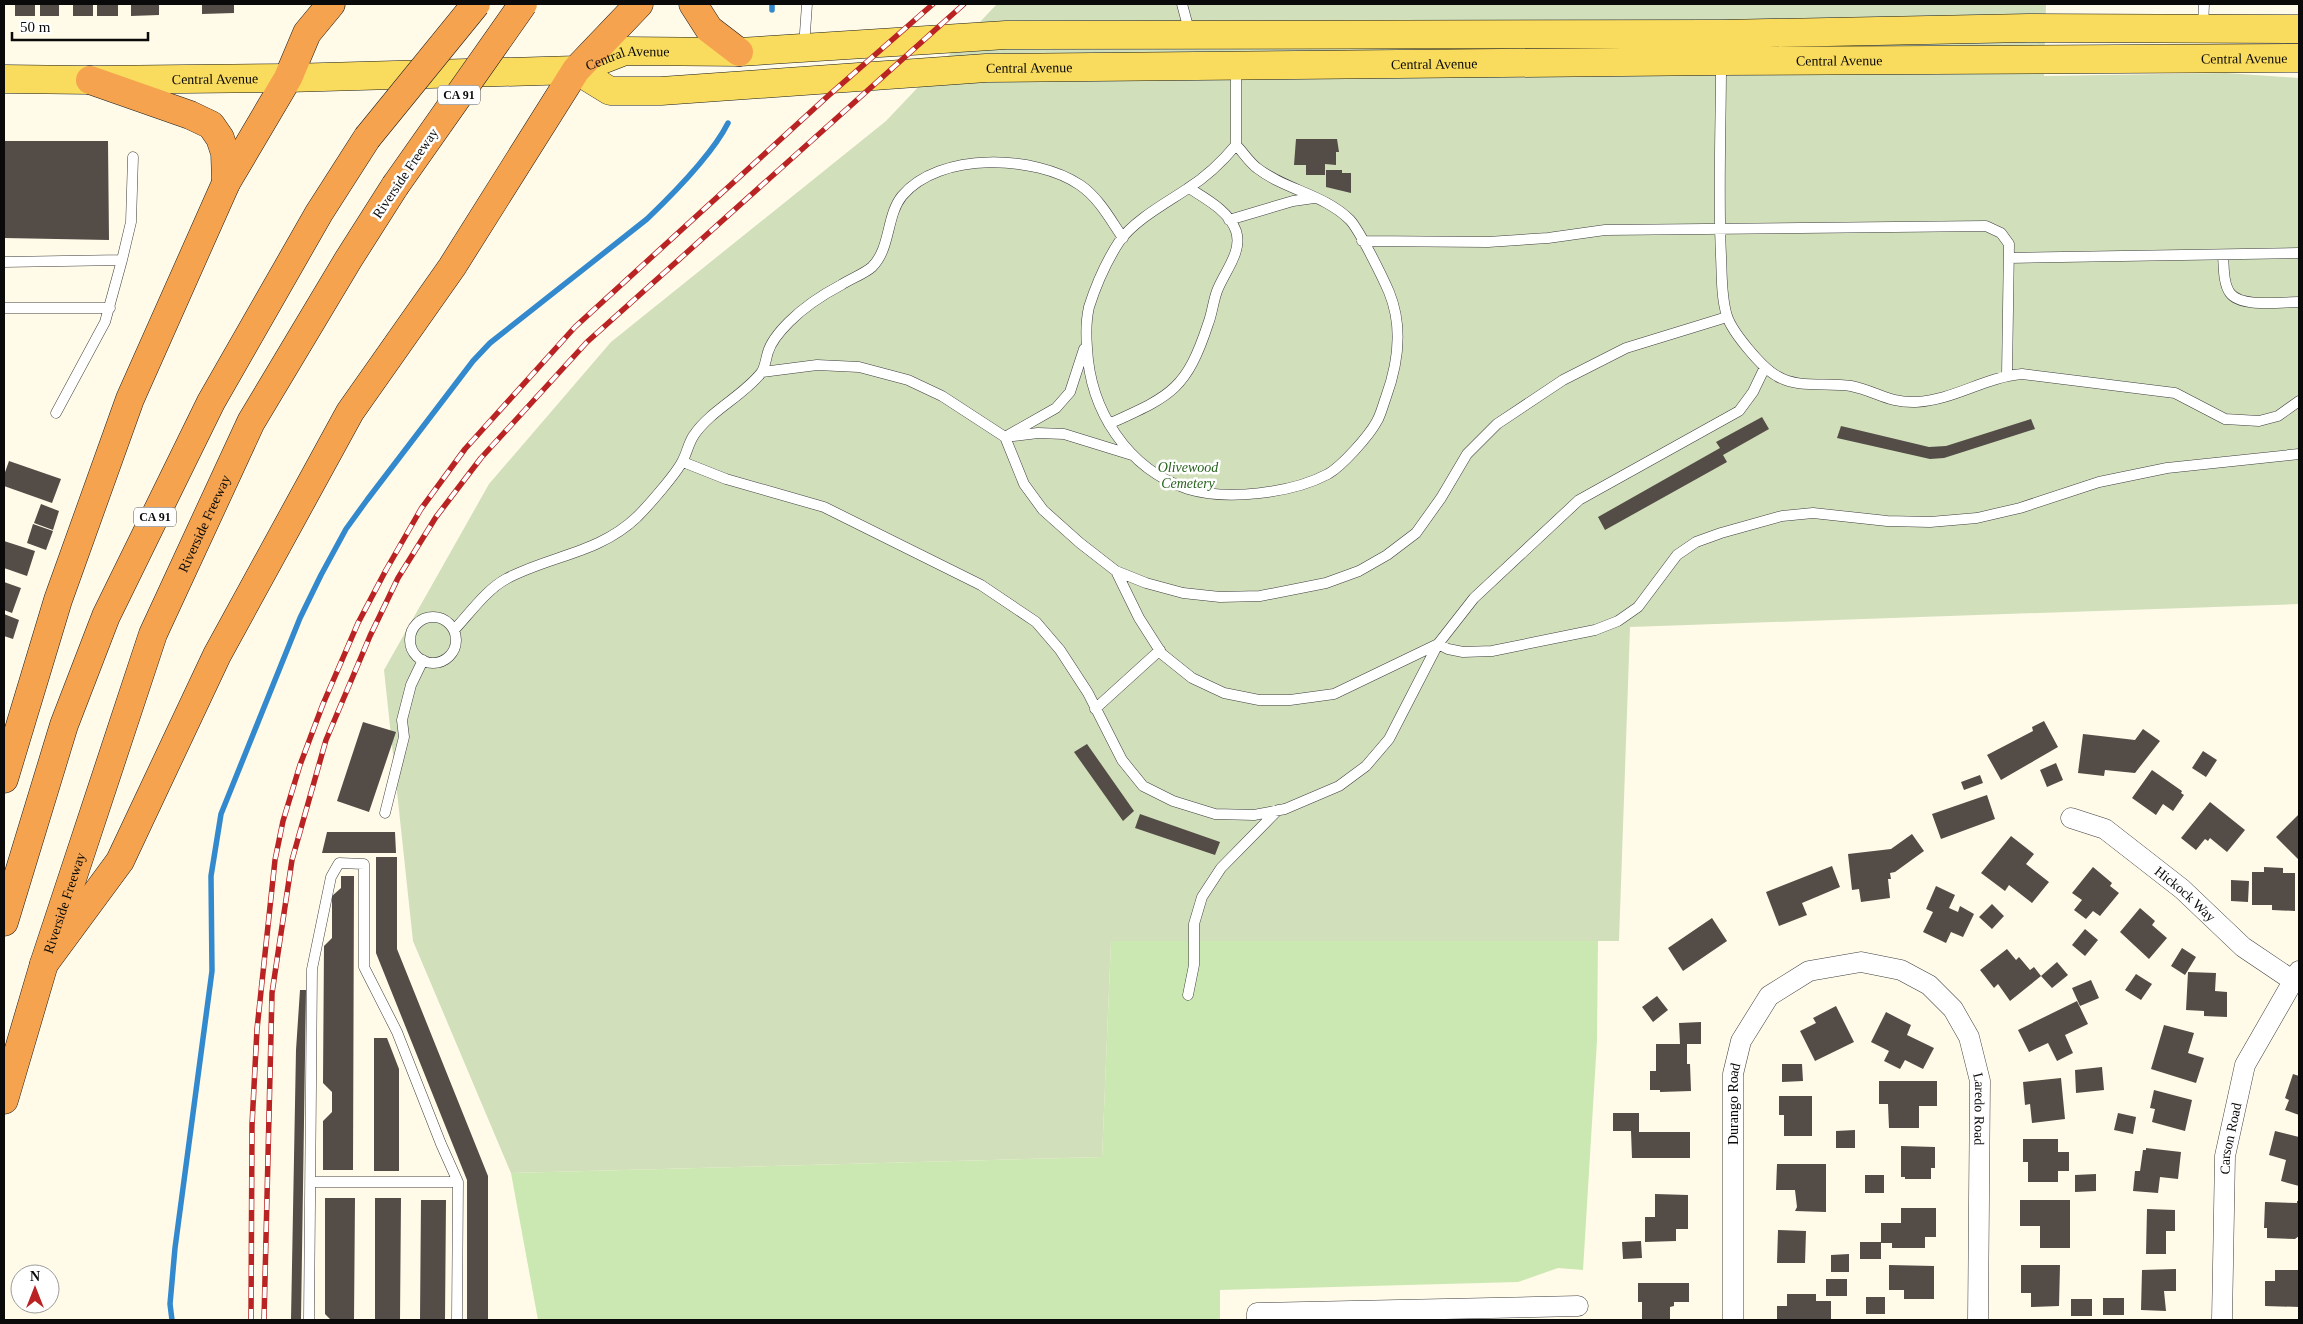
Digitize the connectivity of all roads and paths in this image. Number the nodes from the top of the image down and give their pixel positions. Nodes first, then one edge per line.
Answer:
1 (331, 4) edge
2 (476, 4) edge
3 (523, 4) edge
4 (639, 4) edge
5 (693, 4) edge
6 (807, 4) edge
7 (1182, 4) edge
8 (2204, 16) edge
9 (2299, 29) edge
10 (1190, 34) junction
11 (804, 48) junction
12 (1722, 48) junction
13 (739, 52) junction
14 (2299, 58) edge
15 (1236, 67) junction
16 (576, 70) junction
17 (288, 78) junction
18 (4, 79) edge
19 (90, 80) junction
20 (1236, 145) junction
21 (134, 156) dead end
22 (226, 183) junction
23 (1189, 188) junction
24 (1316, 197) junction
25 (1229, 220) junction
26 (1720, 228) junction
27 (1123, 238) junction
28 (1362, 241) junction
29 (2299, 253) edge
30 (2223, 255) junction
31 (2009, 258) junction
32 (122, 260) junction
33 (4, 262) edge
34 (2299, 302) edge
35 (4, 308) edge
36 (110, 308) junction
37 (1727, 317) junction
38 (1087, 338) junction
39 (1765, 368) junction
40 (762, 372) junction
41 (2008, 375) junction
42 (2299, 401) edge
43 (56, 413) dead end
44 (1109, 424) junction
45 (1005, 437) junction
46 (2299, 454) edge
47 (1132, 455) junction
48 (682, 462) junction
49 (1116, 571) junction
50 (454, 630) junction
51 (1438, 644) junction
52 (1160, 650) junction
53 (423, 660) junction
54 (1095, 709) junction
55 (4, 778) edge
56 (1278, 810) junction
57 (385, 813) dead end
58 (2071, 818) dead end
59 (4, 922) edge
60 (1861, 962) joint
61 (44, 964) junction
62 (2296, 976) edge
63 (1188, 995) dead end
64 (4, 1100) edge
65 (310, 1182) junction
66 (458, 1182) junction
67 (1578, 1306) dead end
68 (1257, 1316) edge
69 (309, 1320) edge
70 (457, 1320) edge
71 (1733, 1320) edge
72 (1978, 1320) edge
73 (2222, 1320) edge

1 - 17 highway
2 - 59 highway, CA 91, bridge
3 - 61 highway, Riverside Freeway / CA 91, bridge
4 - 16 highway
5 - 13 highway
6 - 11 lane
7 - 10 lane
8 - 9 main road, Central Avenue
8 - 12 main road, Central Avenue
10 - 11 main road, Central Avenue
10 - 12 main road, Central Avenue
11 - 13 main road, Central Avenue
12 - 14 main road, Central Avenue
12 - 15 main road, Central Avenue
12 - 26 lane
13 - 16 main road, Central Avenue
15 - 16 main road, Central Avenue
15 - 20 lane
16 - 17 main road, Central Avenue
16 - 61 highway
17 - 19 main road, Central Avenue
17 - 22 highway
18 - 19 main road, Central Avenue
19 - 22 highway
20 - 23 lane
20 - 24 lane
21 - 32 lane
22 - 55 highway
23 - 25 lane
23 - 27 lane
24 - 25 lane
24 - 28 lane
25 - 44 lane
26 - 28 lane
26 - 31 lane
26 - 37 lane
27 - 38 lane
27 - 40 lane
28 - 47 lane
29 - 30 lane
30 - 31 lane
30 - 34 lane
31 - 41 lane
32 - 33 lane
32 - 36 lane
35 - 36 lane
36 - 43 lane
37 - 39 lane
37 - 49 lane
38 - 44 lane
38 - 45 lane
39 - 41 lane
39 - 51 lane
40 - 45 lane
40 - 48 lane
41 - 42 lane
44 - 47 lane
45 - 47 lane
45 - 49 lane
46 - 51 lane
48 - 50 lane
48 - 54 lane
49 - 52 lane
50 - 53 lane
50 - 53 lane
51 - 52 lane
51 - 56 lane
52 - 54 lane
53 - 57 lane
54 - 56 lane
56 - 63 lane
58 - 62 street, Hickock Way
60 - 71 street, Durango Road
60 - 72 street, Laredo Road
61 - 64 highway, Riverside Freeway / CA 91
62 - 73 street, Carson Road
65 - 66 lane
65 - 66 lane
65 - 69 lane
66 - 70 lane
67 - 68 street

